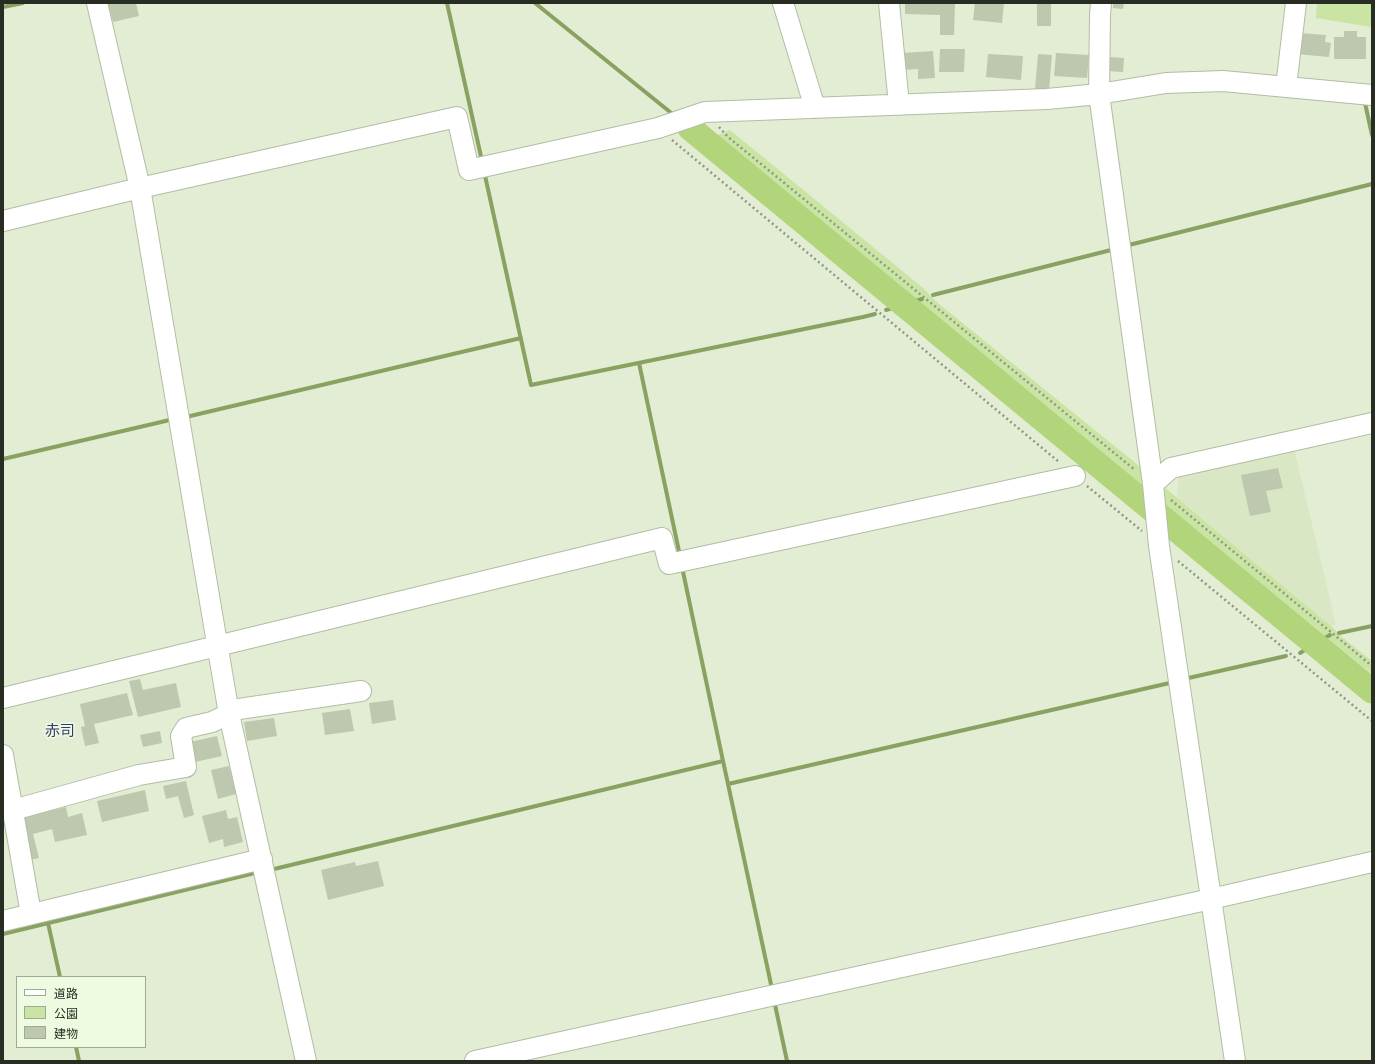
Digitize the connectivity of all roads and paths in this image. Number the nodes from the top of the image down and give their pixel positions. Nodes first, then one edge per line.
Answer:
1 (97, 3) edge
2 (783, 3) edge
3 (889, 3) edge
4 (1101, 3) edge
5 (1296, 3) edge
6 (1286, 87) junction
7 (1099, 94) junction
8 (1372, 95) edge
9 (900, 105) junction
10 (814, 108) junction
11 (705, 112) junction
12 (658, 128) junction
13 (140, 188) junction
14 (3, 221) edge
15 (1372, 423) edge
16 (1075, 476) junction
17 (1152, 484) junction
18 (1158, 546) junction
19 (218, 646) junction
20 (1372, 666) edge
21 (361, 691) dead end
22 (3, 698) edge
23 (229, 714) junction
24 (1372, 721) edge
25 (3, 755) edge
26 (13, 810) junction
27 (1372, 862) edge
28 (263, 867) junction
29 (1211, 899) junction
30 (31, 914) junction
31 (3, 921) edge
32 (306, 1061) edge
33 (475, 1061) edge
34 (1235, 1061) edge

1 - 13 street
2 - 10 street
3 - 9 street
4 - 7 street
5 - 6 street
6 - 7 street
6 - 8 street
7 - 9 street
7 - 17 street
9 - 10 street
10 - 11 street
11 - 12 street
11 - 17 path
12 - 13 street
12 - 16 path
13 - 14 street
13 - 19 street
15 - 17 street
16 - 18 path
16 - 19 street
17 - 18 street
17 - 20 path
18 - 24 path
18 - 29 street
19 - 22 street
19 - 23 street
21 - 23 street
23 - 26 street
23 - 28 street
25 - 26 street
26 - 30 street
27 - 29 street
28 - 30 street
28 - 32 street
29 - 33 street
29 - 34 street
30 - 31 street

